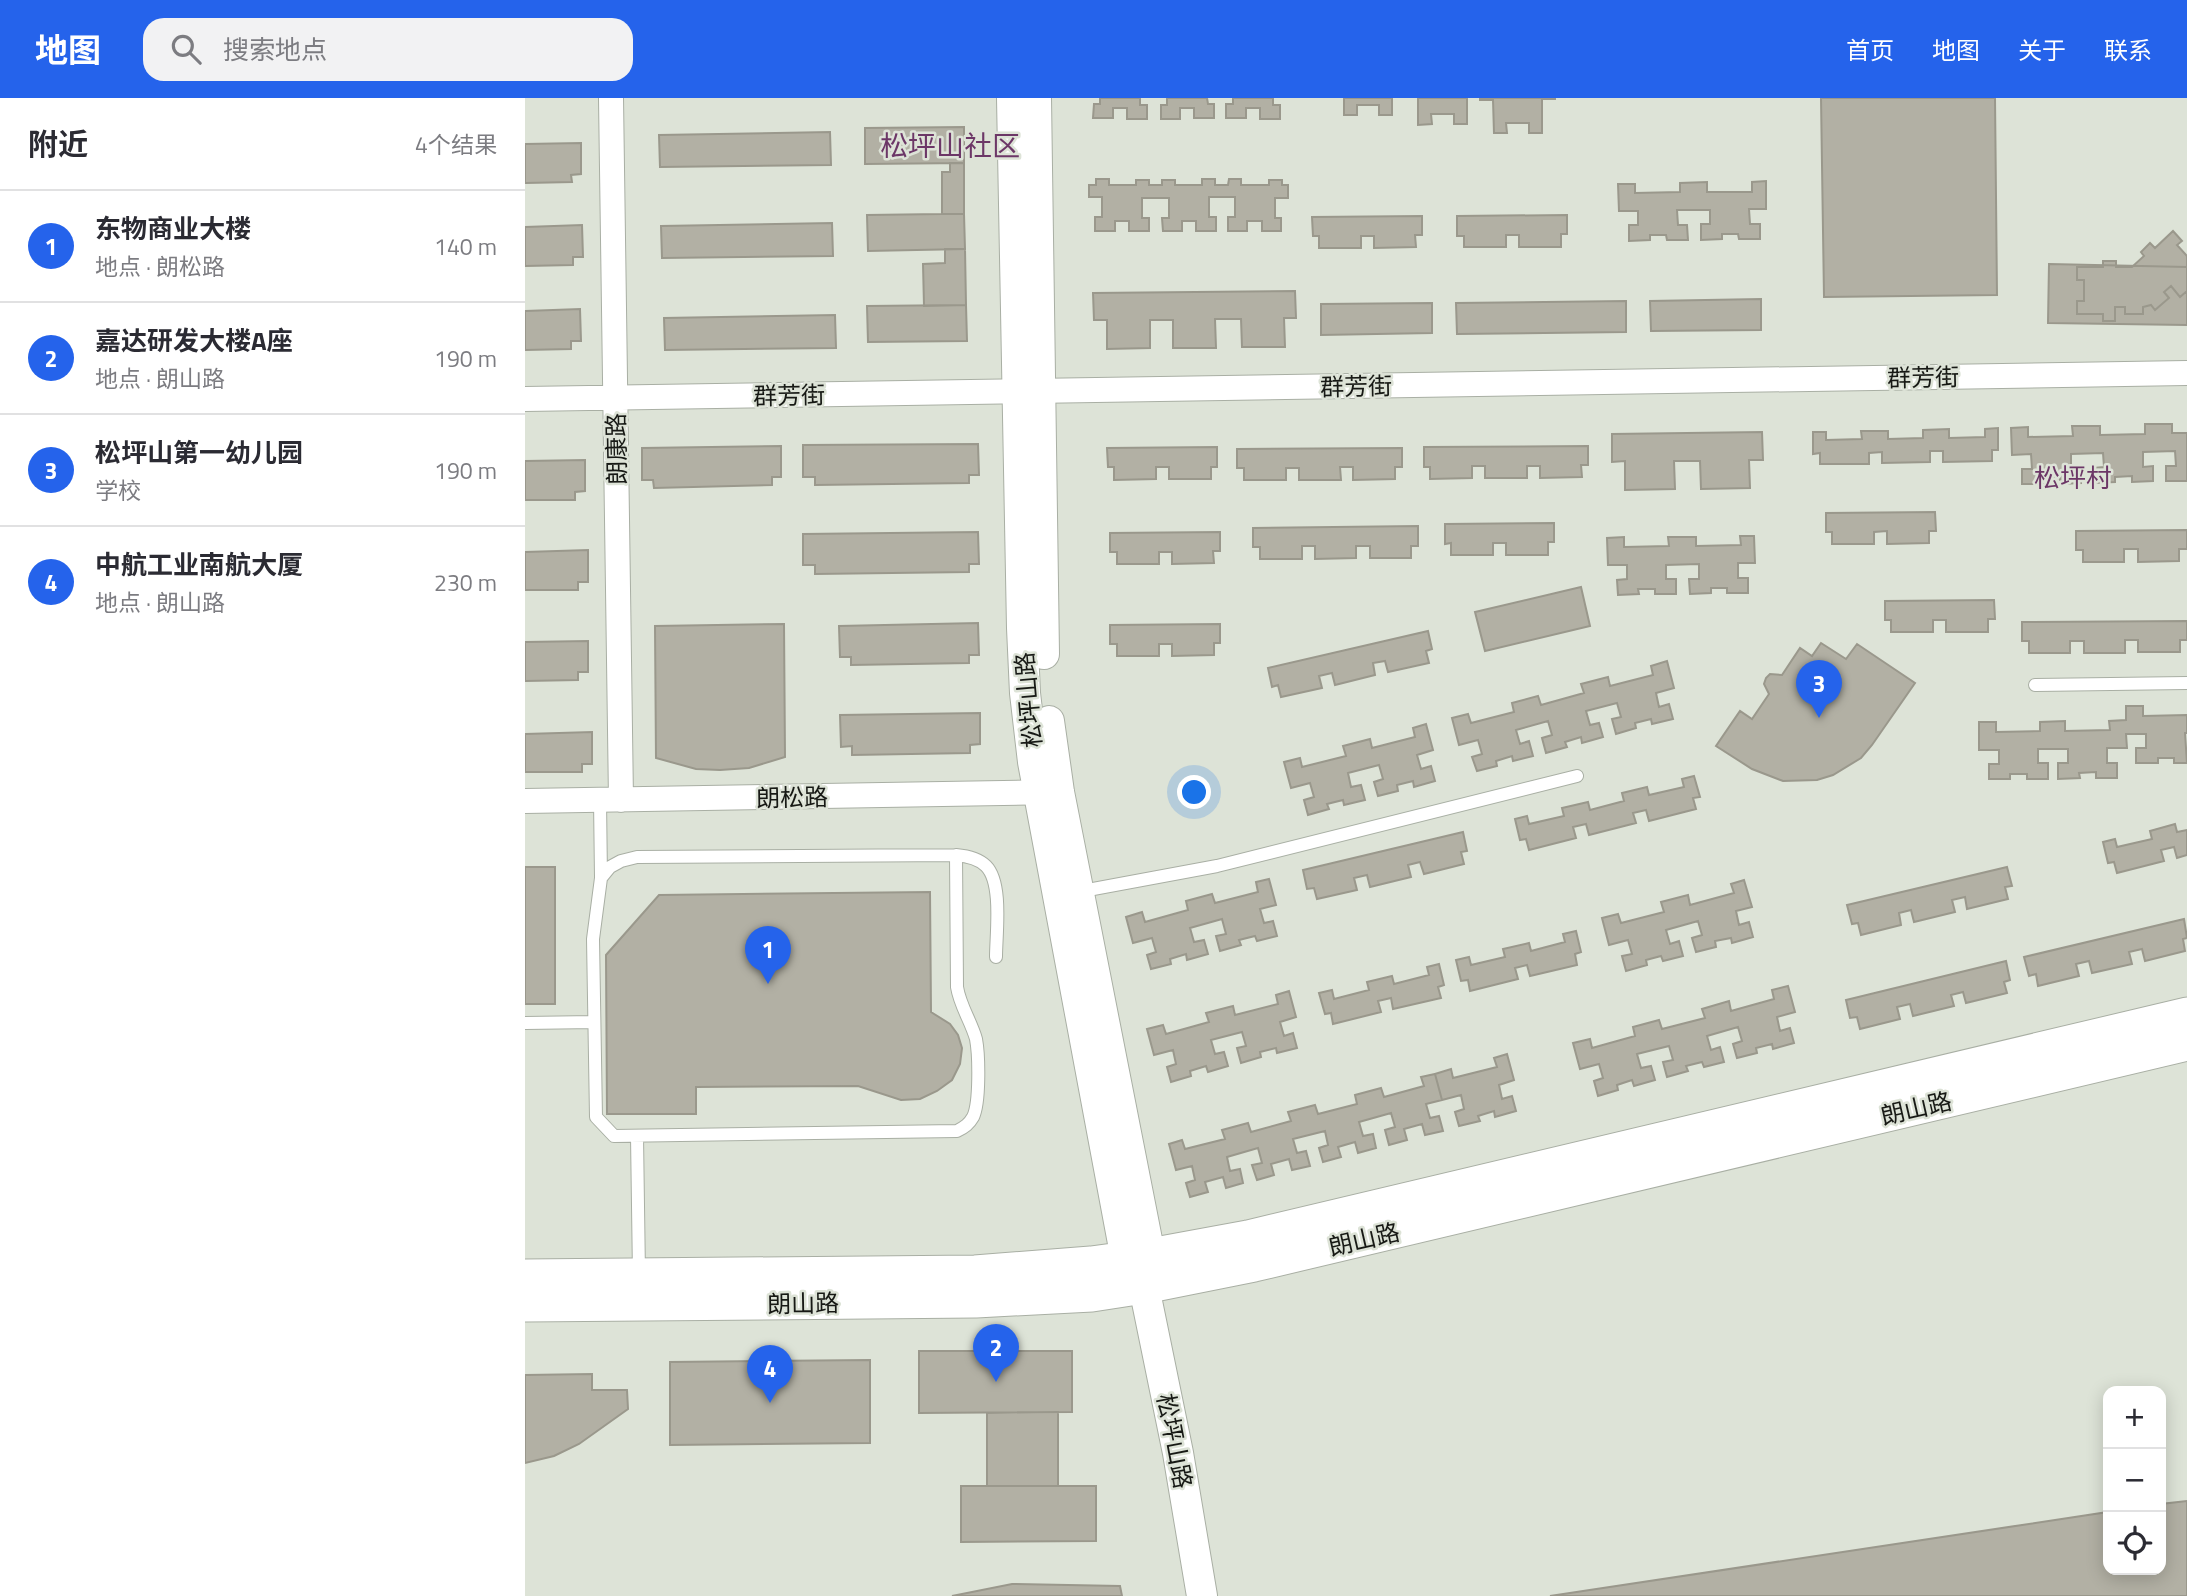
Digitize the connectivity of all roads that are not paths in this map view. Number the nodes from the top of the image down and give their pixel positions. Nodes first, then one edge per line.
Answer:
1 (611, 98) edge
2 (1012, 98) edge
3 (1036, 98) edge
4 (2187, 373) edge
5 (1028, 391) junction
6 (615, 397) junction
7 (525, 399) edge
8 (2187, 683) edge
9 (2035, 685) dead end
10 (1577, 776) dead end
11 (1048, 792) junction
12 (610, 800) junction
13 (525, 801) edge
14 (956, 855) junction
15 (601, 878) junction
16 (1067, 894) junction
17 (996, 957) dead end
18 (2187, 1014) edge
19 (594, 1022) junction
20 (525, 1023) edge
21 (2187, 1044) edge
22 (637, 1136) junction
23 (1140, 1267) junction
24 (639, 1275) junction
25 (525, 1276) edge
26 (525, 1306) edge
27 (1202, 1596) edge

1 - 6 street, 朗康路
2 - 5 street, 松坪山路
3 - 5 street, 松坪山路
4 - 5 street, 群芳街
5 - 6 street, 群芳街
5 - 11 street, 松坪山路
6 - 7 street, 群芳街
6 - 12 street, 朗康路
8 - 9 lane
10 - 16 lane
11 - 12 street, 朗松路
11 - 16 street, 松坪山路
12 - 13 street, 朗松路
12 - 15 lane
14 - 15 lane
14 - 17 lane
14 - 22 lane
15 - 19 lane
16 - 23 street, 松坪山路
18 - 23 main road, 朗山路
19 - 20 lane
19 - 22 lane
21 - 23 main road, 朗山路
22 - 24 lane
23 - 24 main road, 朗山路
23 - 26 main road, 朗山路
23 - 27 street, 松坪山路
24 - 25 main road, 朗山路

